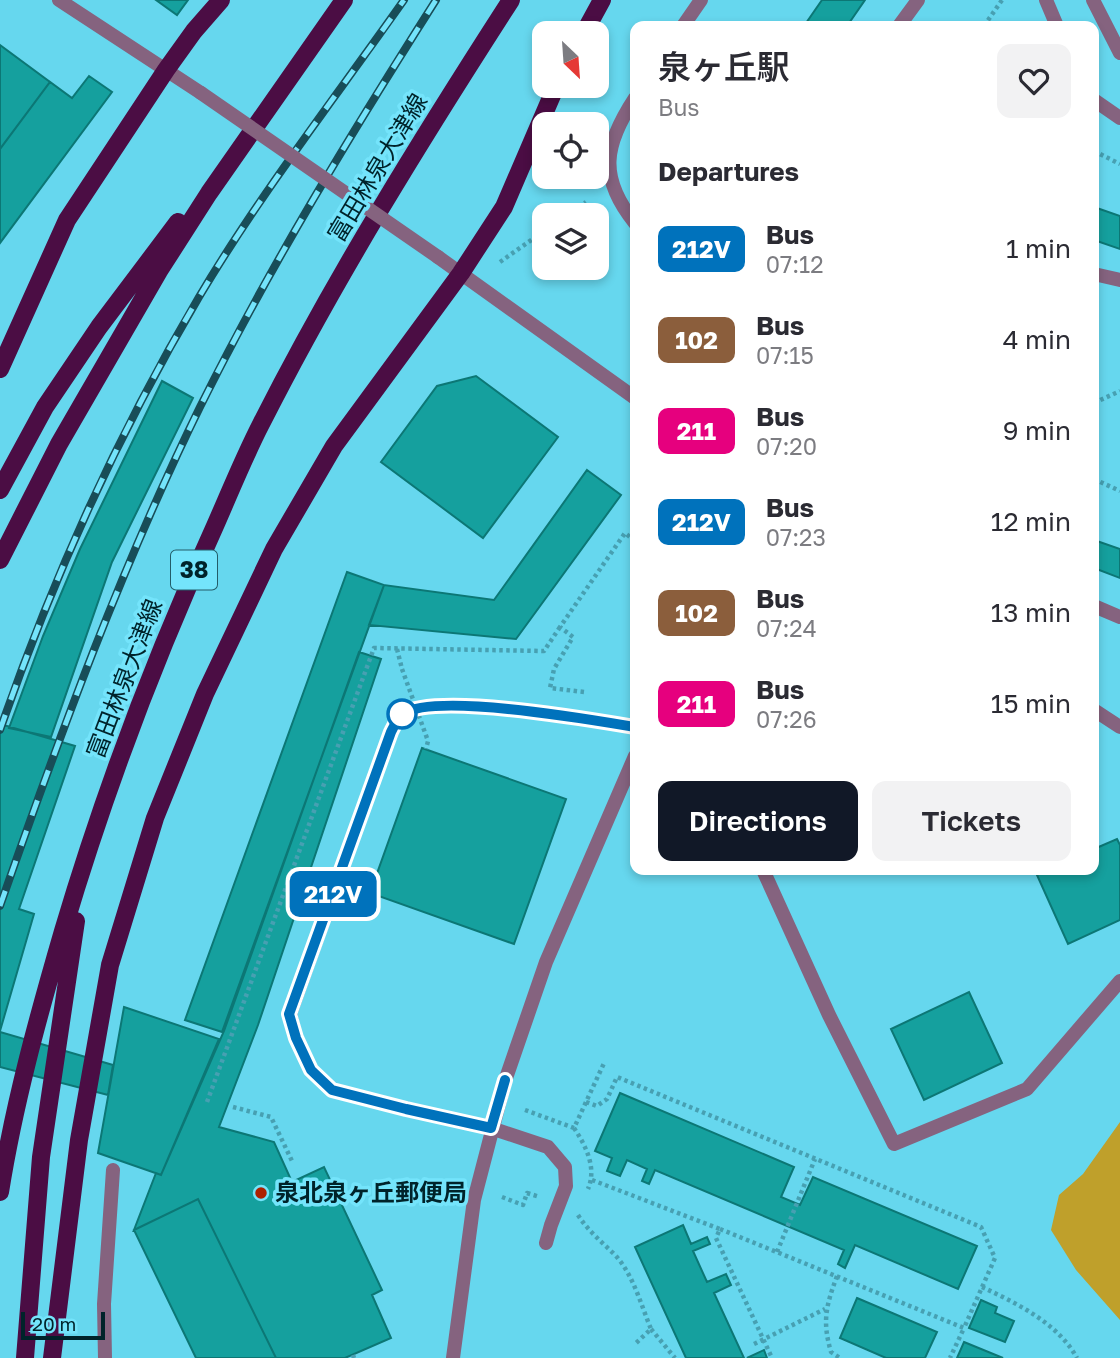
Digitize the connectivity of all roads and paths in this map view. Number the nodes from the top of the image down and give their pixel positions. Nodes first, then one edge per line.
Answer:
1 (59, 0) edge
2 (221, 0) edge
3 (344, 0) edge
4 (510, 0) edge
5 (602, 0) edge
6 (701, 0) edge
7 (918, 0) edge
8 (1002, 0) edge
9 (1046, 0) edge
10 (1093, 0) edge
11 (591, 21) edge
12 (686, 21) edge
13 (903, 21) edge
14 (987, 21) edge
15 (1055, 21) edge
16 (1120, 52) edge
17 (166, 70) junction
18 (551, 98) edge
19 (1099, 103) edge
20 (630, 106) edge
21 (262, 118) junction
22 (1120, 118) edge
23 (1099, 154) edge
24 (1120, 164) edge
25 (630, 216) edge
26 (532, 239) edge
27 (500, 262) dead end
28 (461, 273) junction
29 (1099, 275) edge
30 (1120, 280) edge
31 (0, 369) edge
32 (1120, 391) edge
33 (630, 394) edge
34 (1099, 401) edge
35 (1099, 481) edge
36 (0, 489) edge
37 (1120, 491) edge
38 (630, 537) edge
39 (0, 561) edge
40 (1099, 608) edge
41 (1120, 617) edge
42 (560, 627) junction
43 (397, 649) junction
44 (584, 692) dead end
45 (1099, 713) edge
46 (630, 726) edge
47 (1120, 727) edge
48 (426, 749) dead end
49 (630, 768) edge
50 (85, 859) junction
51 (765, 875) edge
52 (1120, 981) edge
53 (605, 1061) dead end
54 (207, 1102) dead end
55 (586, 1102) junction
56 (233, 1107) dead end
57 (524, 1110) dead end
58 (491, 1128) junction
59 (815, 1159) junction
60 (292, 1161) dead end
61 (113, 1170) dead end
62 (592, 1180) dead end
63 (0, 1192) edge
64 (502, 1197) dead end
65 (540, 1198) dead end
66 (578, 1215) dead end
67 (720, 1229) junction
68 (546, 1243) dead end
69 (777, 1252) junction
70 (836, 1276) junction
71 (982, 1287) junction
72 (825, 1309) junction
73 (964, 1328) junction
74 (651, 1329) junction
75 (763, 1339) junction
76 (635, 1344) dead end
77 (754, 1344) dead end
78 (24, 1358) edge
79 (52, 1358) edge
80 (105, 1358) edge
81 (453, 1358) edge
82 (675, 1358) edge
83 (772, 1358) edge
84 (840, 1358) edge
85 (950, 1358) edge
86 (1077, 1358) edge

1 - 17 street
2 - 17 main road
3 - 21 main road
4 - 50 main road, 富田林泉大津線 / 38
5 - 11 main road
6 - 12 street
7 - 13 street
8 - 14 path
9 - 15 street
10 - 16 street
17 - 28 street, bridge
17 - 31 main road
18 - 28 main road
19 - 22 street
20 - 25 street
21 - 36 main road
21 - 39 main road
23 - 24 path
26 - 27 path
28 - 33 street
28 - 79 main road
29 - 30 street
32 - 34 path
35 - 37 path
38 - 42 path
40 - 41 street
42 - 43 path
42 - 44 path
43 - 48 path, bridge
43 - 54 path
45 - 47 street
46 - 58 street
49 - 58 street
50 - 63 main road, 富田林泉大津線 / 38
50 - 78 main road, 38
51 - 52 street
53 - 55 path
55 - 57 path
55 - 59 path
56 - 60 path
58 - 68 street
58 - 81 street
59 - 69 path
59 - 71 path
61 - 80 street
62 - 67 path
64 - 65 path
66 - 74 path
67 - 69 path
67 - 75 path
69 - 70 path
70 - 72 path
70 - 73 path
71 - 73 path
71 - 86 path
72 - 75 path
72 - 84 path
73 - 85 path
74 - 76 path
74 - 82 path
75 - 77 path
75 - 83 path

